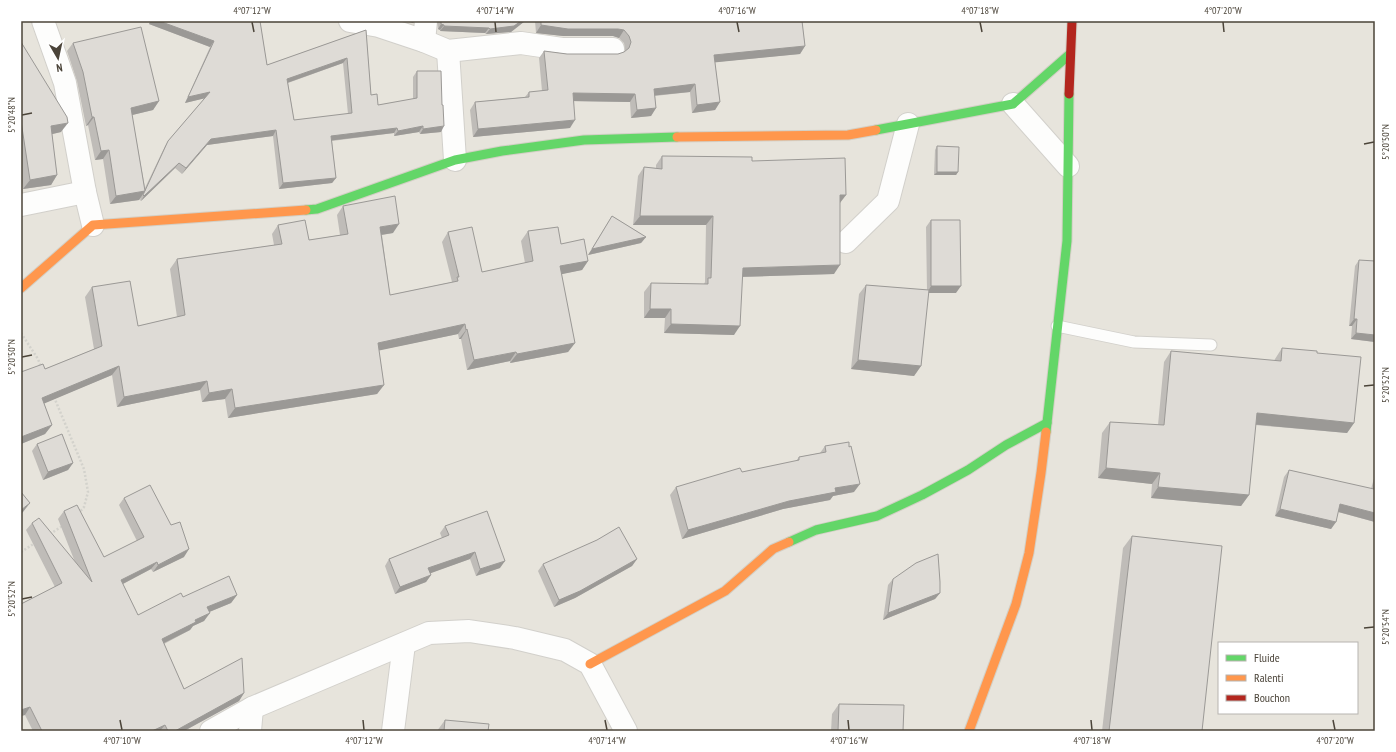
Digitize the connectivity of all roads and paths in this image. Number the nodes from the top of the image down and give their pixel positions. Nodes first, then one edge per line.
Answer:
1 (43, 21) edge
2 (350, 21) edge
3 (1072, 21) edge
4 (425, 31) edge
5 (613, 49) dead end
6 (448, 51) junction
7 (1070, 54) junction
8 (1013, 104) junction
9 (908, 124) junction
10 (455, 160) junction
11 (1068, 166) junction
12 (85, 192) junction
13 (21, 205) edge
14 (93, 225) junction
15 (846, 242) dead end
16 (21, 288) edge
17 (1058, 326) junction
18 (21, 333) edge
19 (1211, 345) dead end
20 (44, 374) edge
21 (53, 396) edge
22 (1047, 423) junction
23 (76, 516) edge
24 (65, 524) edge
25 (46, 536) edge
26 (40, 540) edge
27 (21, 552) edge
28 (404, 644) junction
29 (590, 664) junction
30 (252, 708) junction
31 (211, 731) edge
32 (250, 731) edge
33 (393, 731) edge
34 (626, 731) edge
35 (969, 731) edge

1 - 12 street
2 - 4 street
3 - 7 street
4 - 6 street
5 - 6 street
6 - 10 street
7 - 8 street
7 - 11 street
8 - 9 street
8 - 11 street
9 - 10 street
9 - 15 street
10 - 14 street
11 - 17 street
12 - 13 street
12 - 14 street
14 - 16 street
17 - 19 lane
17 - 22 street
18 - 20 path
21 - 23 path
22 - 29 street
22 - 35 street
24 - 25 path
26 - 27 path
28 - 29 street
28 - 30 street
28 - 33 street
29 - 34 street
30 - 31 street
30 - 32 street

